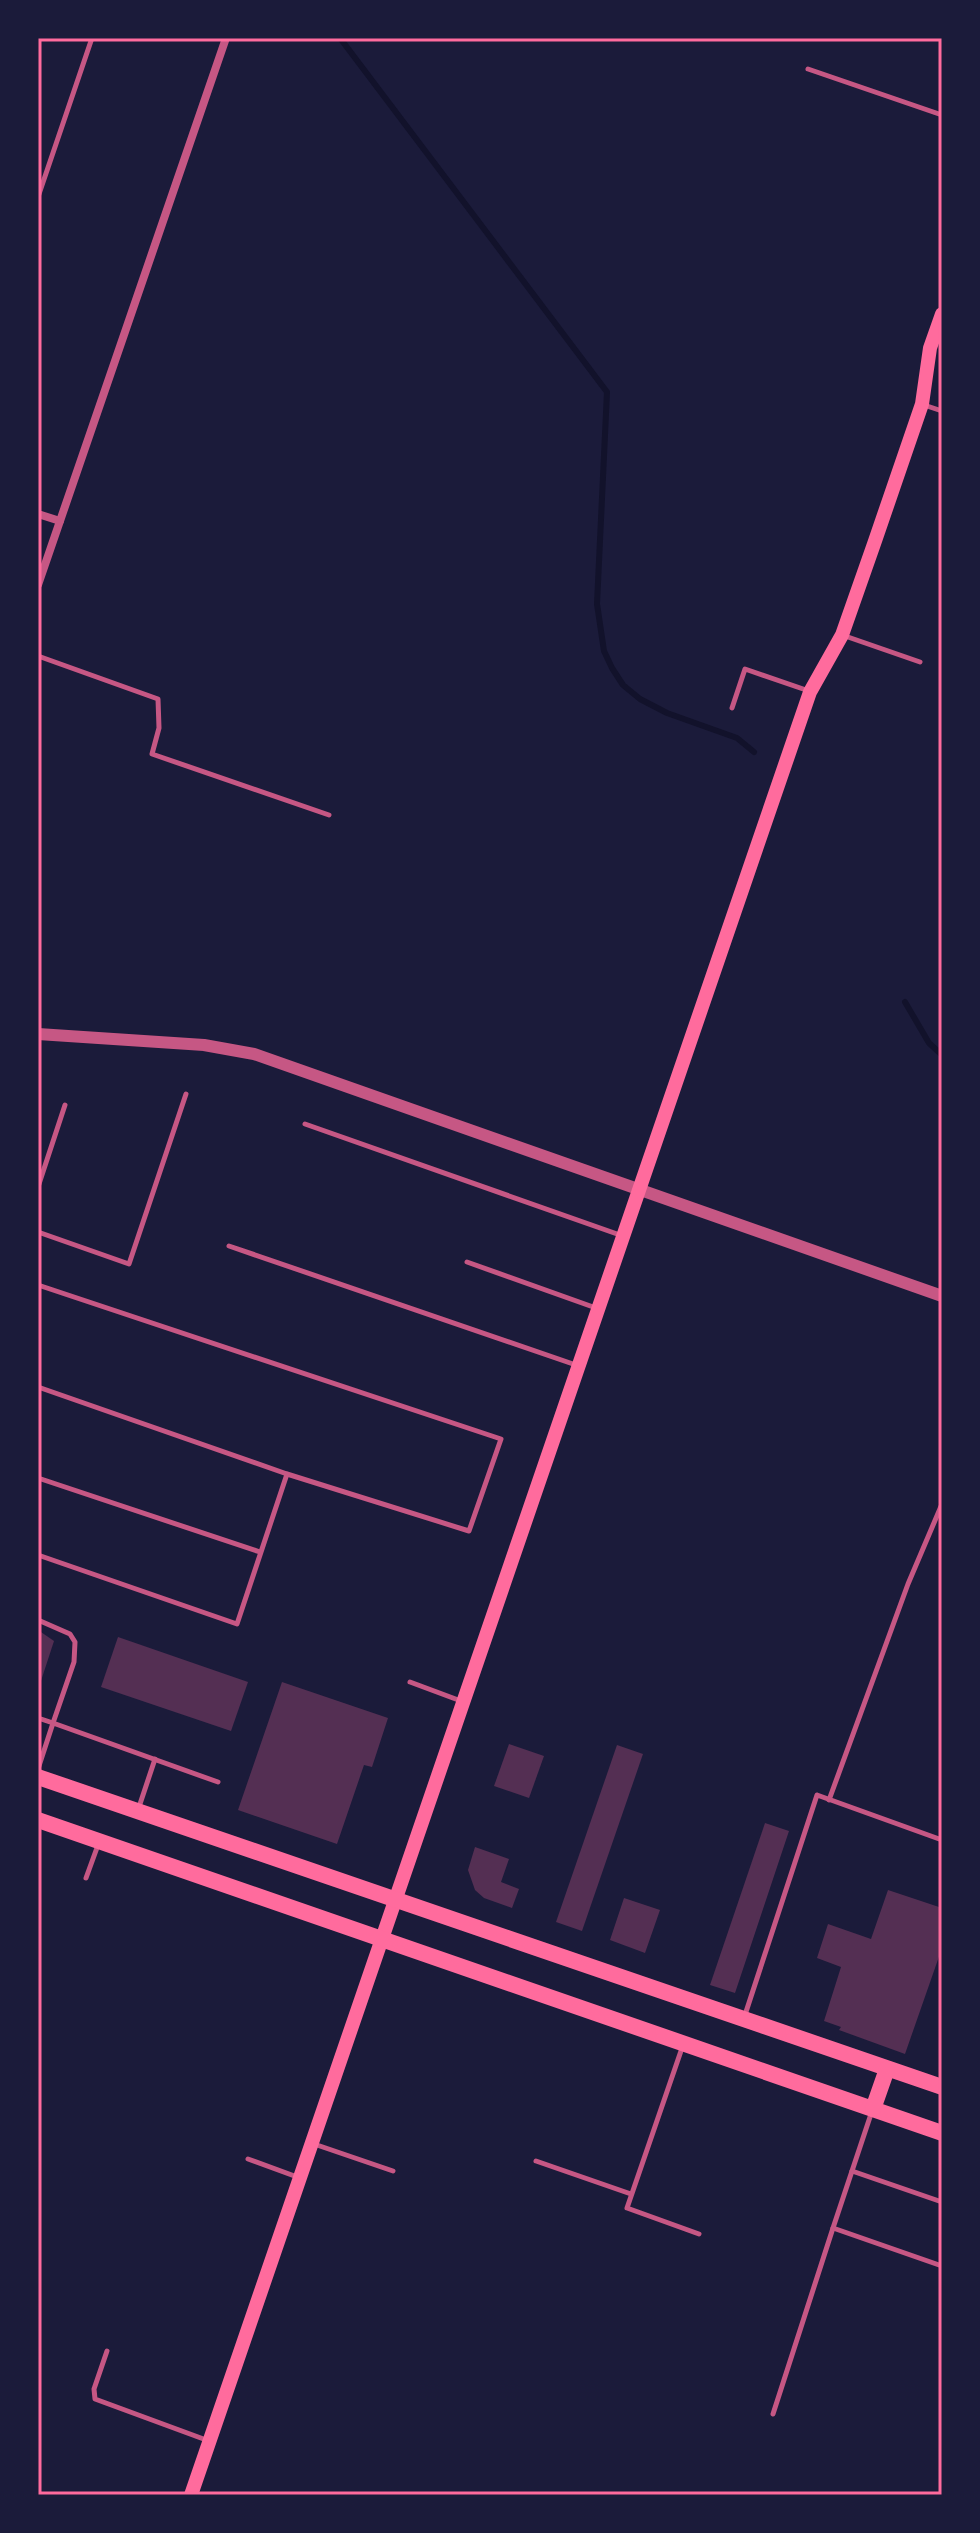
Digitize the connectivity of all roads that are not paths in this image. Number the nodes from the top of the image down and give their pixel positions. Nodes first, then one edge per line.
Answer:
1 (92, 38) edge
2 (226, 38) edge
3 (808, 69) dead end
4 (942, 115) edge
5 (38, 197) edge
6 (942, 314) edge
7 (922, 404) junction
8 (942, 411) edge
9 (38, 514) edge
10 (60, 521) junction
11 (38, 585) edge
12 (842, 635) junction
13 (38, 656) edge
14 (920, 662) dead end
15 (810, 692) junction
16 (732, 708) dead end
17 (329, 815) dead end
18 (38, 1034) edge
19 (186, 1094) dead end
20 (65, 1105) dead end
21 (305, 1124) dead end
22 (38, 1187) edge
23 (637, 1189) junction
24 (38, 1232) edge
25 (621, 1235) junction
26 (229, 1246) dead end
27 (467, 1262) dead end
28 (38, 1285) edge
29 (942, 1296) edge
30 (597, 1308) junction
31 (577, 1366) junction
32 (38, 1387) edge
33 (287, 1474) junction
34 (38, 1478) edge
35 (942, 1504) edge
36 (260, 1552) junction
37 (38, 1555) edge
38 (38, 1620) edge
39 (410, 1682) dead end
40 (463, 1702) junction
41 (38, 1718) edge
42 (53, 1723) junction
43 (155, 1759) junction
44 (38, 1769) edge
45 (38, 1777) edge
46 (218, 1782) dead end
47 (829, 1800) junction
48 (137, 1811) junction
49 (38, 1820) edge
50 (942, 1840) edge
51 (99, 1841) junction
52 (86, 1878) dead end
53 (398, 1903) junction
54 (385, 1940) junction
55 (743, 2020) junction
56 (684, 2043) junction
57 (887, 2069) junction
58 (942, 2087) edge
59 (873, 2109) junction
60 (942, 2133) edge
61 (312, 2144) junction
62 (248, 2159) dead end
63 (536, 2161) dead end
64 (393, 2171) dead end
65 (852, 2171) junction
66 (300, 2178) junction
67 (631, 2194) junction
68 (942, 2202) edge
69 (833, 2228) junction
70 (699, 2234) dead end
71 (942, 2266) edge
72 (107, 2351) dead end
73 (773, 2414) dead end
74 (210, 2441) junction
75 (191, 2495) edge

1 - 5 lane
2 - 10 street
3 - 4 lane
6 - 7 main road
7 - 8 lane
7 - 12 main road
9 - 10 street
10 - 11 street
12 - 14 lane
12 - 15 main road
13 - 17 lane
15 - 16 lane
15 - 23 main road
18 - 23 street
19 - 24 lane
20 - 22 lane
21 - 25 lane
23 - 25 main road
23 - 29 street
25 - 30 main road
26 - 31 lane
27 - 30 lane
28 - 33 lane
30 - 31 main road
31 - 40 main road
32 - 33 lane
33 - 36 lane
34 - 36 lane
35 - 47 lane
36 - 37 lane
38 - 42 lane
39 - 40 lane
40 - 53 main road
41 - 42 lane
42 - 43 lane
42 - 44 lane
43 - 46 lane
43 - 48 lane
45 - 48 main road
47 - 50 lane
47 - 55 lane
48 - 53 main road
49 - 51 main road
51 - 52 lane
51 - 54 main road
53 - 54 main road
53 - 55 main road
54 - 56 main road
54 - 61 main road
55 - 57 main road
56 - 59 main road
56 - 67 lane
57 - 58 main road
57 - 59 main road
59 - 60 main road
59 - 65 lane
61 - 64 lane
61 - 66 main road
62 - 66 lane
63 - 67 lane
65 - 68 lane
65 - 69 lane
66 - 74 main road
67 - 70 lane
69 - 71 lane
69 - 73 lane
72 - 74 lane
74 - 75 main road

